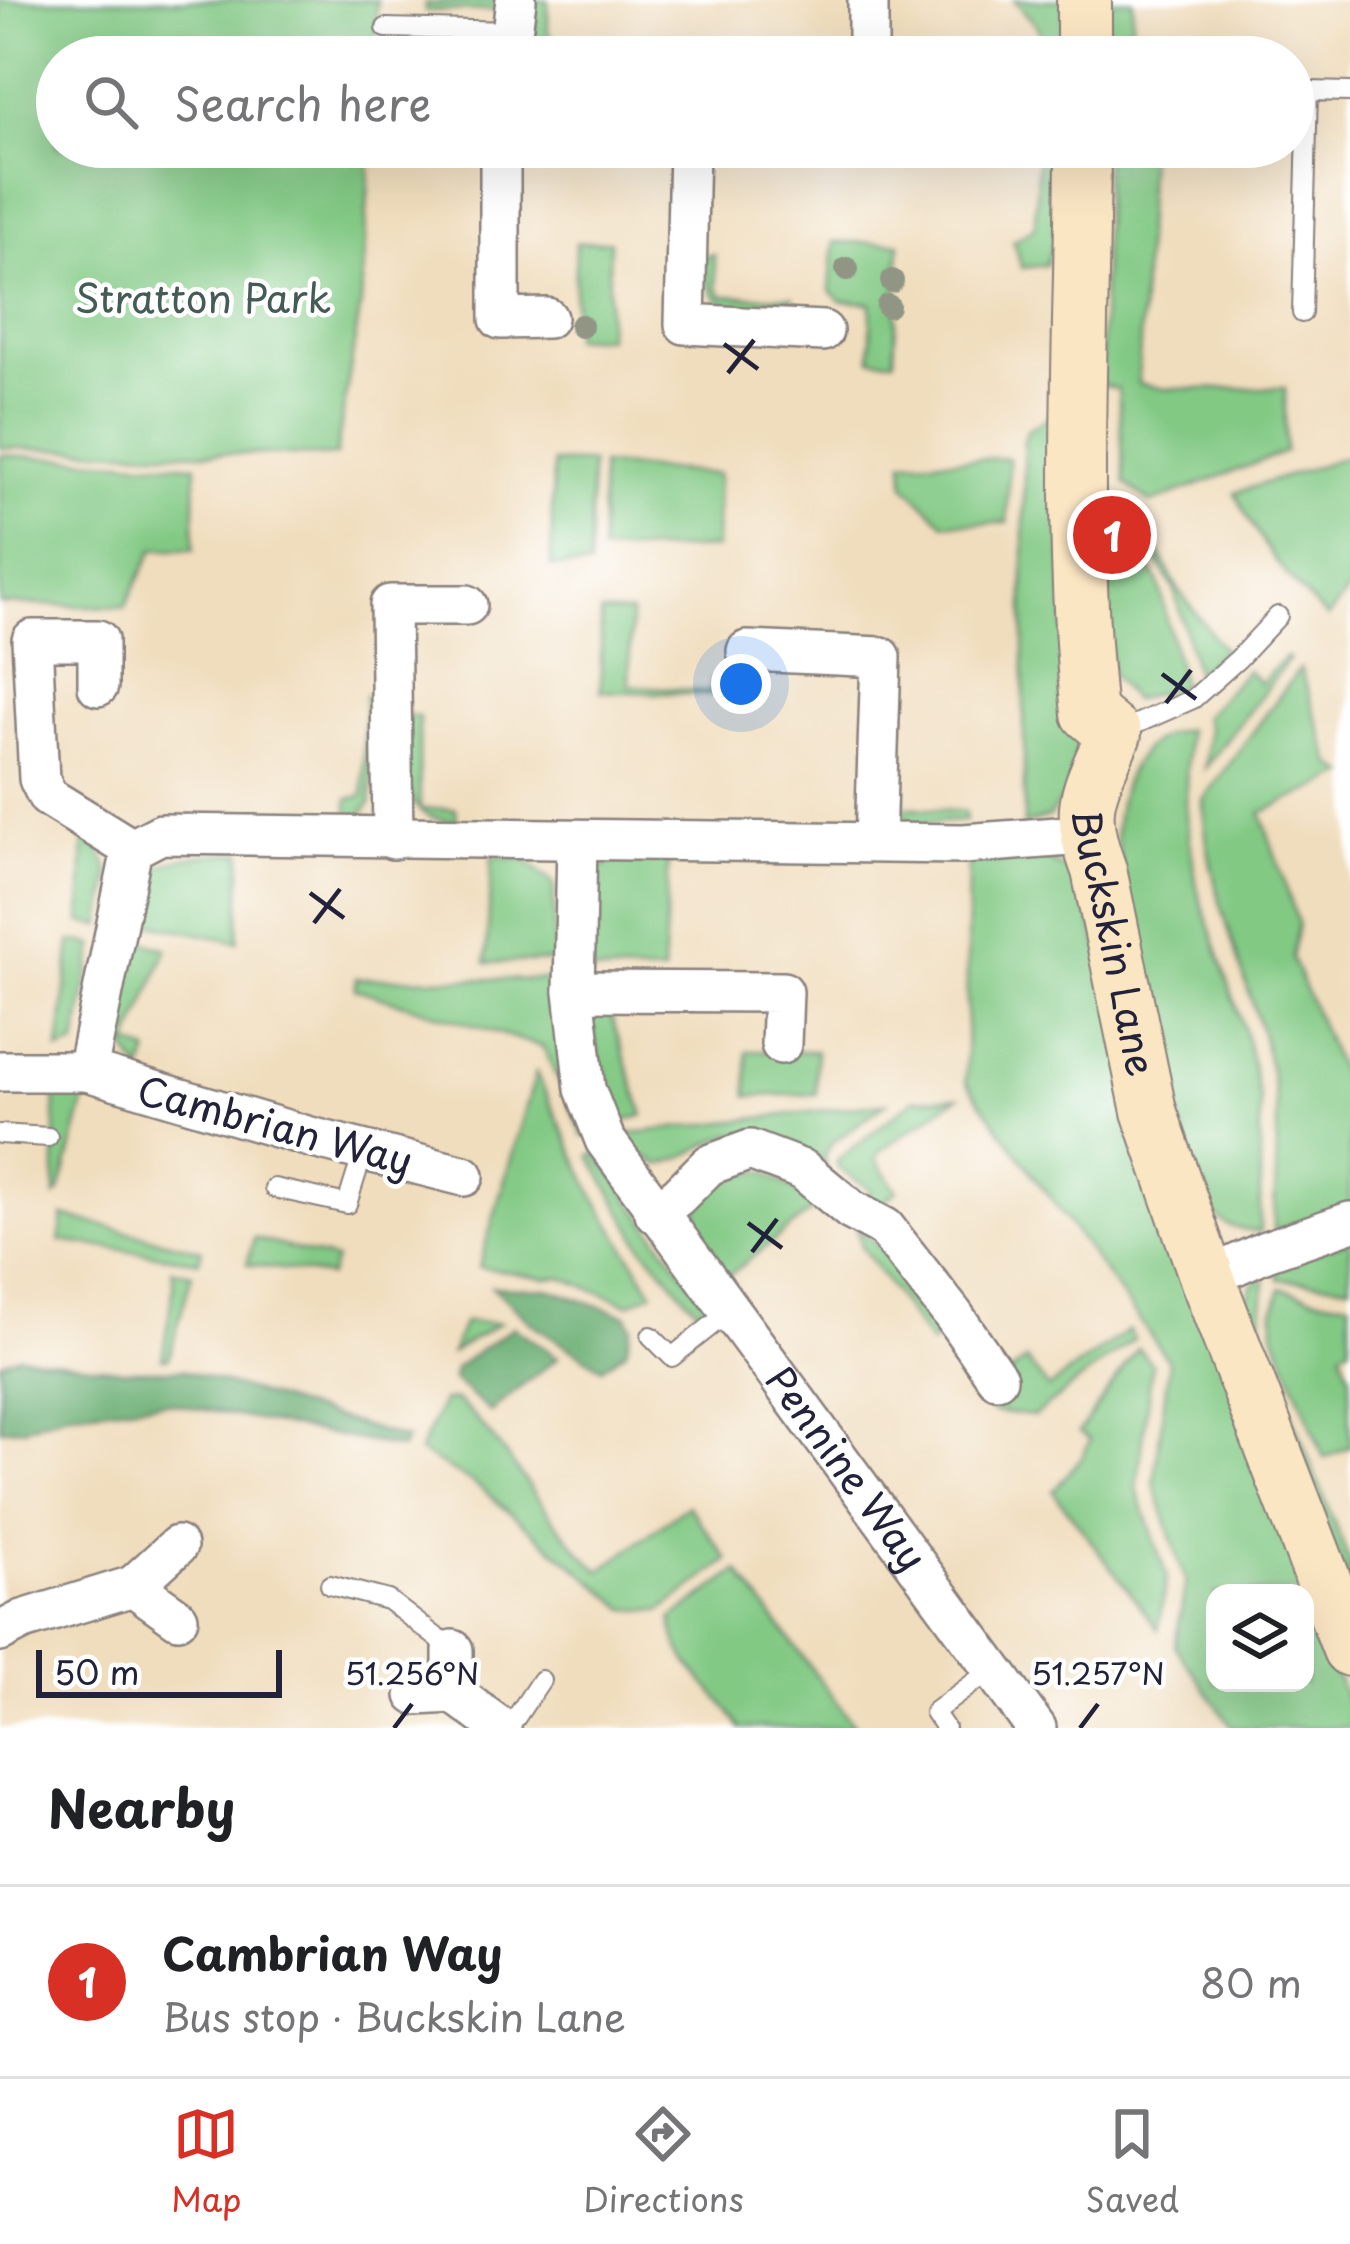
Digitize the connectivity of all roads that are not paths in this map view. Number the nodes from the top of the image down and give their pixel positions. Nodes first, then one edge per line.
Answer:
1 (868, 0) edge
2 (1084, 0) edge
3 (386, 28) dead end
4 (513, 30) edge
5 (868, 36) edge
6 (1084, 36) edge
7 (1314, 92) edge
8 (1350, 92) edge
9 (500, 168) edge
10 (689, 168) edge
11 (1083, 168) edge
12 (1306, 168) edge
13 (1302, 313) dead end
14 (547, 318) dead end
15 (823, 331) dead end
16 (466, 605) dead end
17 (1278, 616) dead end
18 (747, 651) dead end
19 (98, 686) dead end
20 (1114, 734) junction
21 (1085, 835) junction
22 (393, 839) junction
23 (577, 842) junction
24 (875, 842) junction
25 (132, 849) junction
26 (574, 991) junction
27 (781, 1044) dead end
28 (0, 1072) edge
29 (87, 1072) junction
30 (0, 1134) edge
31 (48, 1137) dead end
32 (364, 1150) junction
33 (464, 1176) dead end
34 (274, 1188) dead end
35 (655, 1213) junction
36 (1350, 1222) edge
37 (1207, 1278) junction
38 (731, 1310) junction
39 (651, 1336) dead end
40 (997, 1378) dead end
41 (177, 1546) dead end
42 (330, 1585) dead end
43 (133, 1586) junction
44 (178, 1618) dead end
45 (0, 1632) edge
46 (1350, 1649) edge
47 (453, 1650) joint
48 (992, 1670) junction
49 (541, 1680) dead end
50 (505, 1728) edge
51 (945, 1728) edge
52 (1036, 1728) edge

1 - 5 street
2 - 6 street
3 - 4 lane
7 - 8 lane
9 - 14 street
10 - 15 street
11 - 20 street
12 - 13 lane
16 - 22 street
17 - 20 lane
18 - 24 street
19 - 25 street
20 - 21 street, Buckskin Lane
21 - 24 street
21 - 37 street, Buckskin Lane
22 - 23 street
22 - 25 street
23 - 24 street
23 - 26 street, Pennine Way
25 - 29 street, Cambrian Way
26 - 27 street
26 - 35 street, Pennine Way
28 - 29 street, Cambrian Way
29 - 32 street, Cambrian Way
30 - 31 lane
32 - 33 street, Cambrian Way
32 - 34 lane
35 - 38 street, Pennine Way
35 - 40 street
36 - 37 street
37 - 46 street, Buckskin Lane
38 - 39 lane
38 - 48 street, Pennine Way
41 - 43 street
42 - 47 lane
43 - 44 street
43 - 45 street
47 - 50 street
48 - 51 lane
48 - 52 street, Pennine Way
49 - 50 lane

